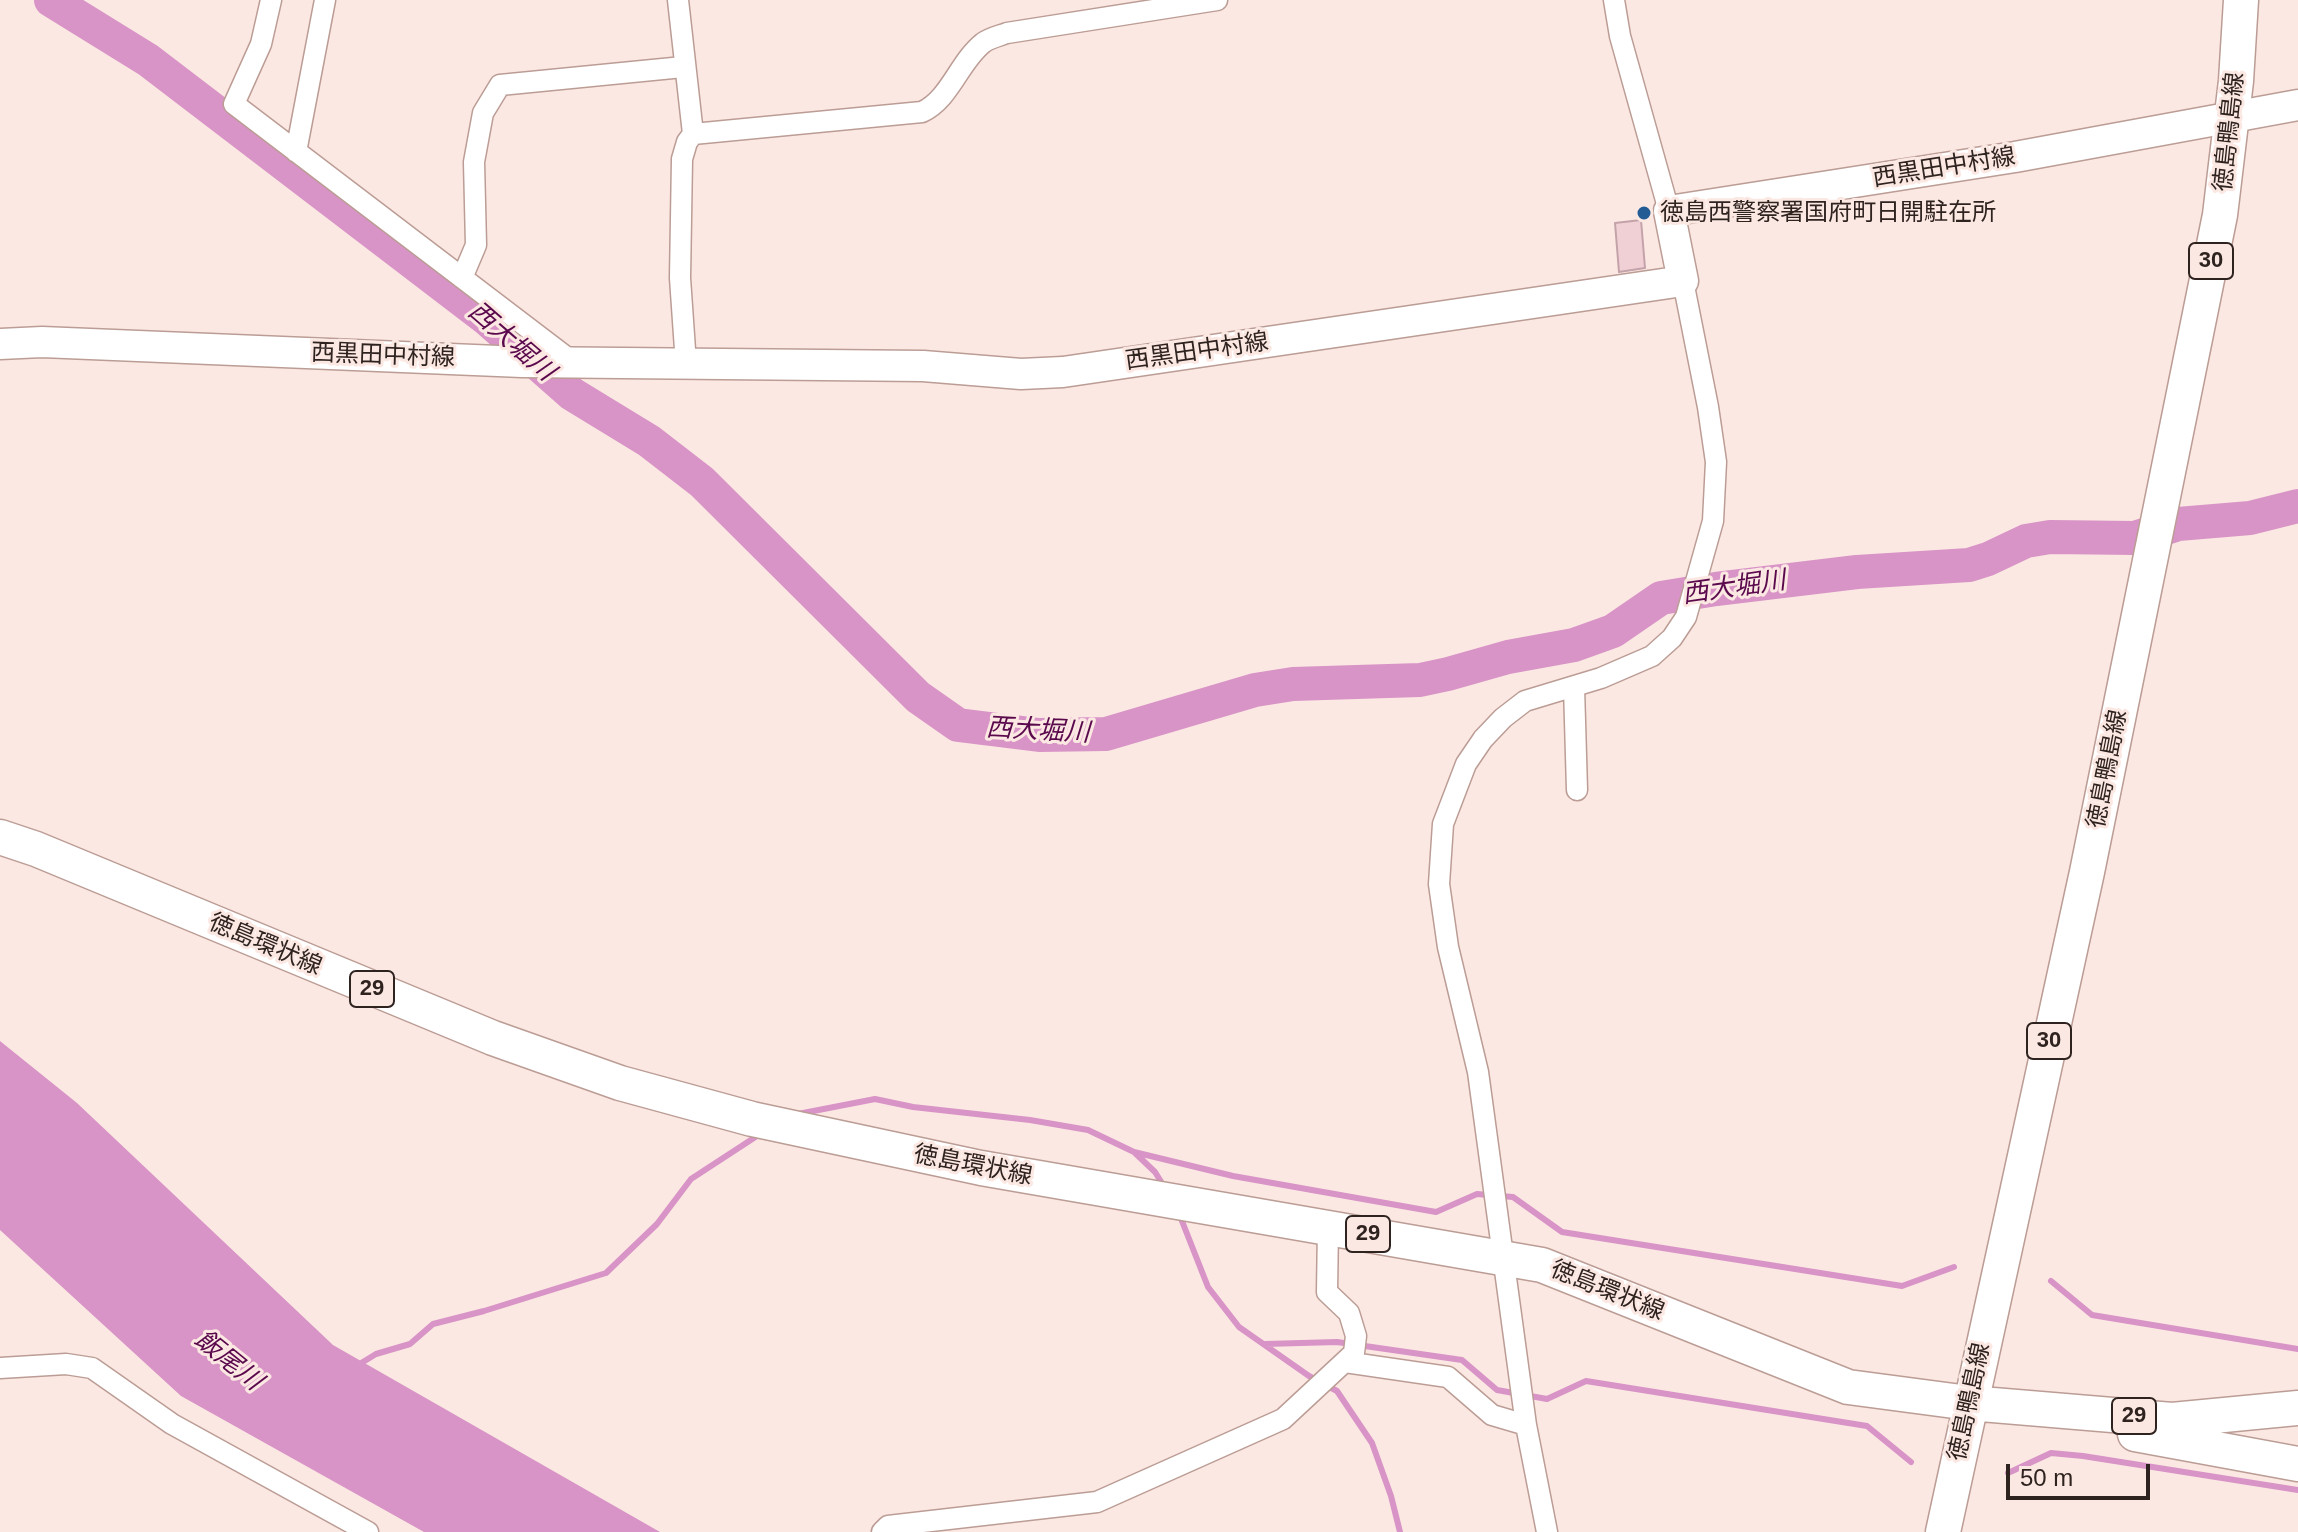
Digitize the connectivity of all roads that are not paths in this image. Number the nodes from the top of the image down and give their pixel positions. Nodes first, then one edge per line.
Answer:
1 (271, 0) edge
2 (325, 0) edge
3 (678, 0) edge
4 (1217, 0) edge
5 (1614, 0) edge
6 (2241, 0) edge
7 (683, 67) junction
8 (2298, 105) edge
9 (2233, 117) junction
10 (693, 134) junction
11 (296, 152) junction
12 (1669, 211) junction
13 (462, 278) junction
14 (1683, 281) junction
15 (0, 344) edge
16 (549, 362) junction
17 (686, 364) junction
18 (1574, 687) junction
19 (1577, 790) dead end
20 (0, 837) edge
21 (1328, 1227) junction
22 (1503, 1258) junction
23 (1349, 1354) junction
24 (0, 1368) edge
25 (1969, 1403) junction
26 (2298, 1408) edge
27 (1526, 1425) junction
28 (2298, 1464) edge
29 (368, 1532) edge
30 (882, 1532) edge
31 (1547, 1532) edge
32 (1943, 1532) edge

1 - 11 street
2 - 11 street
3 - 7 street
4 - 10 street
5 - 12 street
6 - 9 main road, 徳島鴨島線 / 30
7 - 10 street
7 - 13 street
8 - 9 main road, 西黒田中村線
9 - 12 main road, 西黒田中村線
9 - 25 main road, 徳島鴨島線 / 30
10 - 17 street
11 - 13 street
12 - 14 main road
13 - 16 street
14 - 17 main road, 西黒田中村線
14 - 18 street
15 - 16 main road, 西黒田中村線
16 - 17 main road, 西黒田中村線
18 - 19 street
18 - 22 street
20 - 21 main road, 徳島環状線 / 29
21 - 22 main road, 徳島環状線 / 29
21 - 23 street
22 - 25 main road, 徳島環状線 / 29
22 - 27 street
23 - 27 street
23 - 30 street
24 - 29 street
25 - 26 main road, 徳島環状線 / 29
25 - 28 main road, 徳島環状線 / 29
25 - 32 main road, 徳島鴨島線 / 30
27 - 31 street

